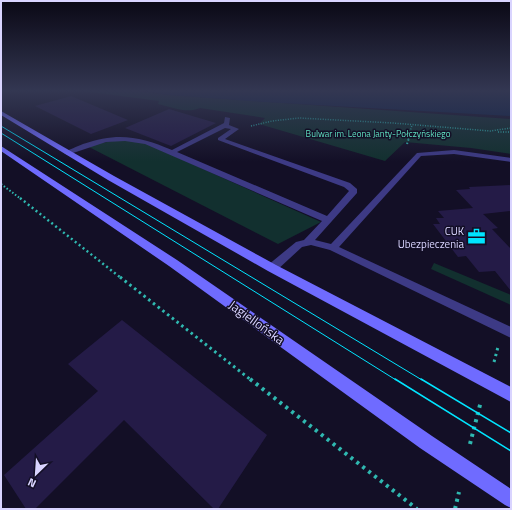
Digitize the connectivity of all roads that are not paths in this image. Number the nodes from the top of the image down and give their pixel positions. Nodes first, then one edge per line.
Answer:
1 (2, 115) edge
2 (227, 118) dead end
3 (223, 126) junction
4 (1, 148) edge
5 (173, 152) junction
6 (67, 153) junction
7 (511, 160) edge
8 (328, 220) junction
9 (307, 242) junction
10 (333, 248) junction
11 (272, 268) junction
12 (507, 331) edge
13 (511, 395) edge
14 (511, 499) edge

1 - 6 main road
2 - 3 lane
3 - 5 lane
3 - 8 lane
4 - 14 main road, Jagiellońska
5 - 6 lane
5 - 8 lane
6 - 11 main road
7 - 10 lane
8 - 9 lane
9 - 10 lane
9 - 11 lane
10 - 12 lane
11 - 13 main road

